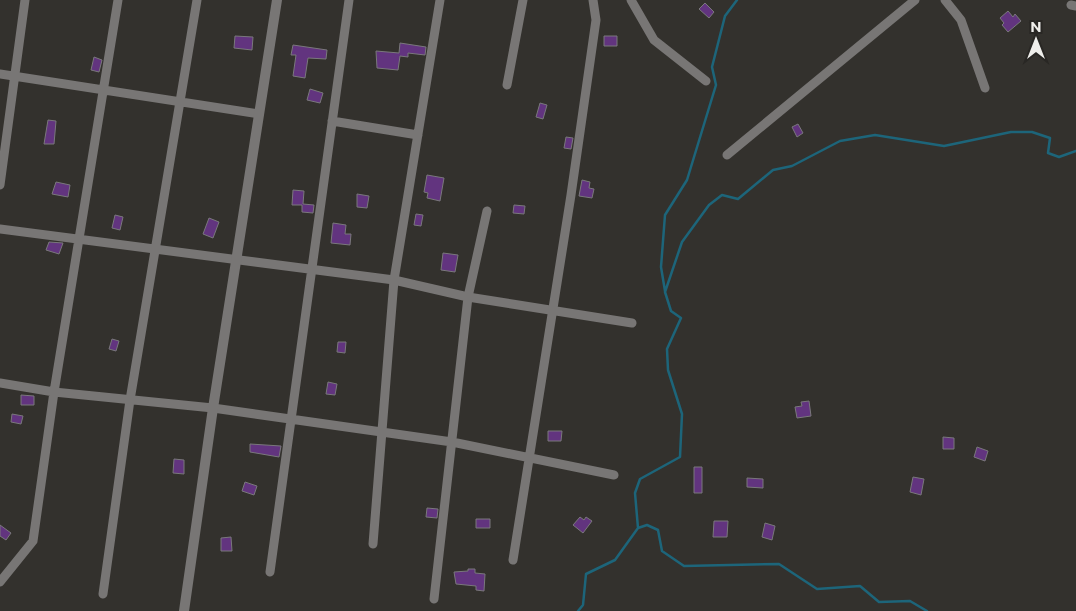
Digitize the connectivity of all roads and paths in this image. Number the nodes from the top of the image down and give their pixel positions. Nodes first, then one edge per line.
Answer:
1 (25, 0) edge
2 (118, 0) edge
3 (197, 0) edge
4 (277, 0) edge
5 (350, 0) edge
6 (440, 0) edge
7 (523, 0) edge
8 (593, 0) edge
9 (631, 0) edge
10 (945, 0) edge
11 (913, 1) edge
12 (0, 74) edge
13 (13, 76) junction
14 (706, 82) dead end
15 (507, 85) dead end
16 (985, 88) dead end
17 (104, 90) junction
18 (179, 101) junction
19 (259, 114) junction
20 (332, 121) junction
21 (418, 135) junction
22 (727, 156) dead end
23 (0, 185) edge
24 (487, 211) dead end
25 (0, 229) edge
26 (79, 238) junction
27 (156, 250) junction
28 (238, 260) junction
29 (311, 269) junction
30 (394, 280) junction
31 (468, 297) junction
32 (553, 311) junction
33 (632, 323) dead end
34 (0, 383) edge
35 (54, 392) junction
36 (130, 400) junction
37 (213, 408) junction
38 (290, 419) junction
39 (380, 432) junction
40 (452, 442) junction
41 (530, 457) junction
42 (614, 475) dead end
43 (373, 544) dead end
44 (513, 560) dead end
45 (270, 572) dead end
46 (0, 582) edge
47 (103, 594) dead end
48 (434, 599) dead end
49 (184, 611) edge

1 - 13 street
2 - 17 street
3 - 18 street
4 - 19 street
5 - 20 street
6 - 21 street
7 - 15 street
8 - 32 street
9 - 14 street
10 - 16 street
11 - 22 street
12 - 13 street
13 - 17 street
13 - 23 street
17 - 18 street
17 - 26 street
18 - 19 street
18 - 27 street
19 - 28 street
20 - 21 street
20 - 29 street
21 - 30 street
24 - 31 street
25 - 26 street
26 - 27 street
26 - 35 street
27 - 28 street
27 - 36 street
28 - 29 street
28 - 37 street
29 - 30 street
29 - 38 street
30 - 31 street
30 - 39 street
31 - 32 street
31 - 40 street
32 - 33 street
32 - 41 street
34 - 35 street
35 - 36 street
35 - 46 street
36 - 37 street
36 - 47 street
37 - 38 street
37 - 49 street
38 - 39 street
38 - 45 street
39 - 40 street
39 - 43 street
40 - 41 street
40 - 48 street
41 - 42 street
41 - 44 street

